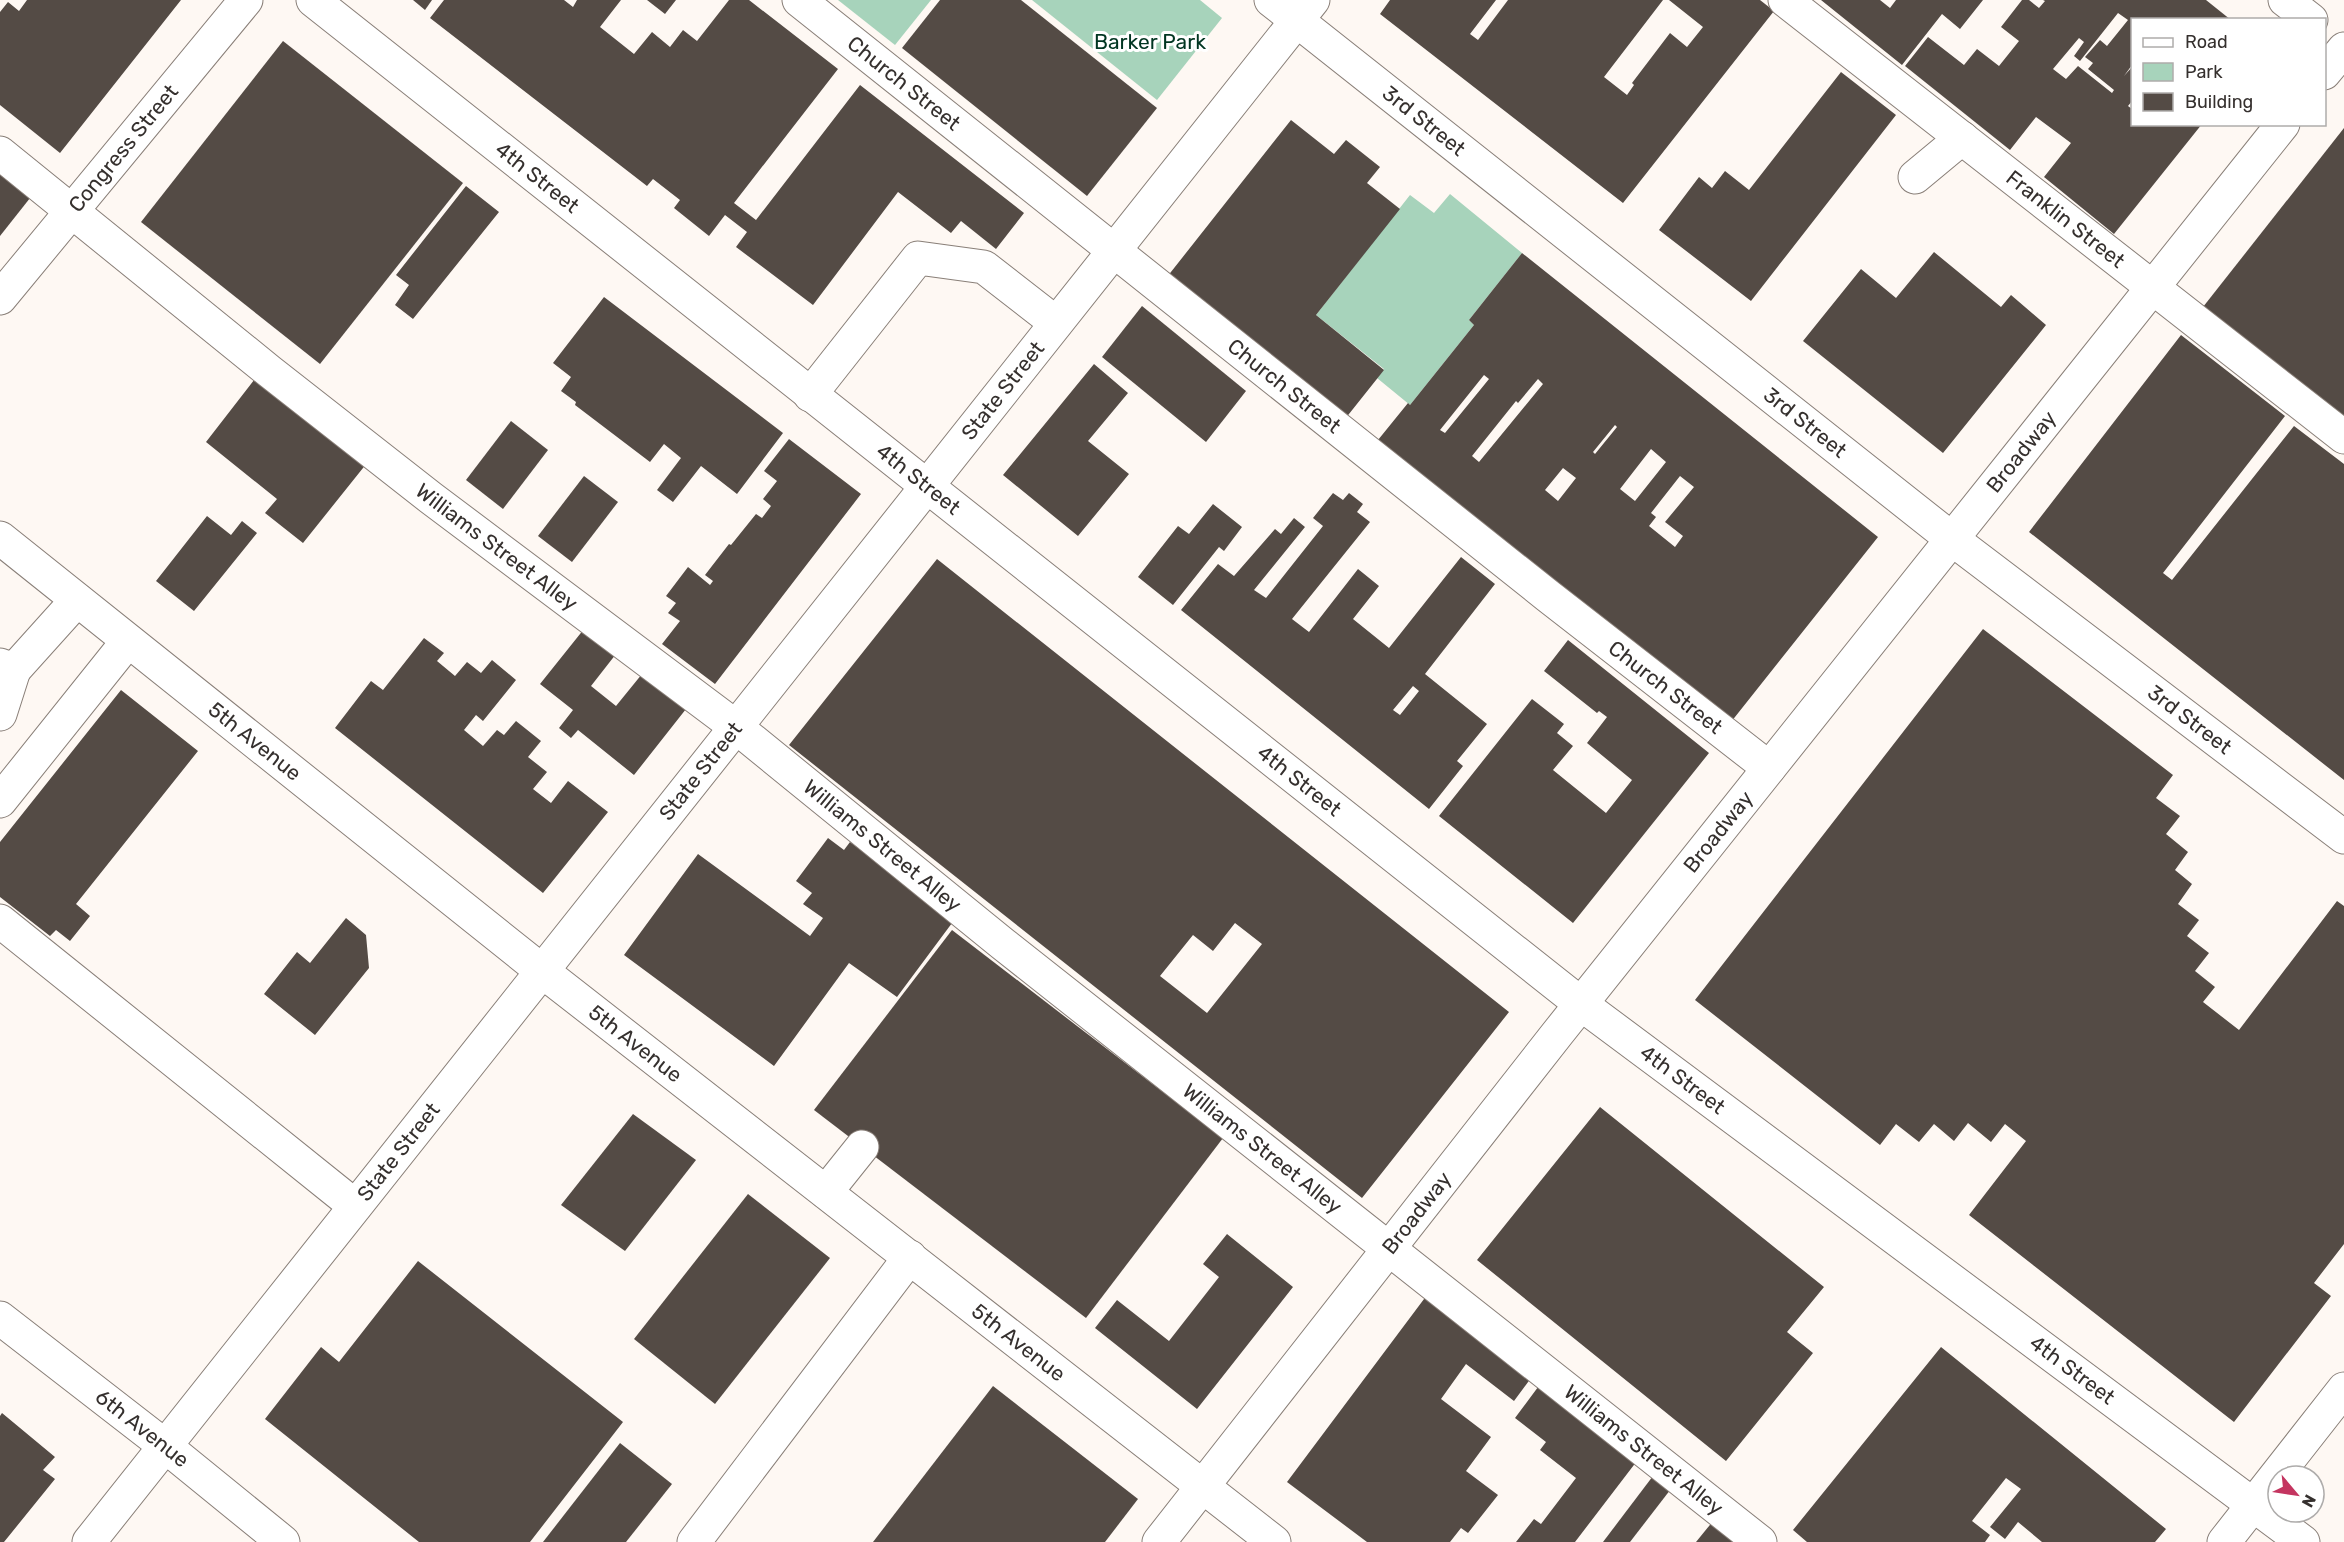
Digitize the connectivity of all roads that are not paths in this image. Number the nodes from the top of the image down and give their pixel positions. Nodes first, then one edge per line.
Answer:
1 (246, 0) edge
2 (313, 0) edge
3 (799, 0) edge
4 (1271, 0) edge
5 (1785, 0) edge
6 (2285, 0) edge
7 (1304, 10) edge
8 (2308, 18) edge
9 (2326, 31) edge
10 (2344, 47) edge
11 (2326, 72) edge
12 (2281, 126) edge
13 (1962, 138) junction
14 (0, 153) edge
15 (1916, 177) dead end
16 (70, 211) junction
17 (1114, 251) junction
18 (2153, 287) junction
19 (0, 298) edge
20 (1056, 323) junction
21 (810, 395) junction
22 (2344, 438) edge
23 (926, 487) junction
24 (0, 538) edge
25 (1952, 539) junction
26 (77, 600) junction
27 (128, 641) junction
28 (7, 667) edge
29 (0, 714) edge
30 (736, 727) junction
31 (1769, 768) junction
32 (0, 801) edge
33 (2344, 837) edge
34 (0, 921) edge
35 (542, 971) junction
36 (1581, 1004) junction
37 (862, 1147) dead end
38 (826, 1192) junction
39 (355, 1206) junction
40 (1388, 1250) junction
41 (910, 1257) junction
42 (0, 1318) edge
43 (2344, 1389) edge
44 (165, 1446) junction
45 (1203, 1485) junction
46 (2254, 1504) junction
47 (89, 1542) edge
48 (283, 1542) edge
49 (694, 1542) edge
50 (1159, 1542) edge
51 (1274, 1542) edge
52 (1760, 1542) edge
53 (2224, 1542) edge
54 (2303, 1542) edge

1 - 16 street, Congress Street
2 - 21 street, 4th Street
3 - 17 street, Church Street
4 - 7 street, 3rd Street
5 - 13 street, Franklin Street
6 - 8 street
7 - 17 street, State Street
7 - 25 street, 3rd Street
9 - 10 street
10 - 11 street
12 - 18 street, Broadway
13 - 15 street
13 - 18 street, Franklin Street
14 - 16 street, Williams Street Alley
16 - 19 street, Congress Street
16 - 30 street, Williams Street Alley
17 - 20 street, State Street
17 - 31 street, Church Street
18 - 22 street, Franklin Street
18 - 25 street, Broadway
20 - 21 street
20 - 23 street, State Street
21 - 23 street, 4th Street
23 - 30 street, State Street
23 - 36 street, 4th Street
24 - 26 street, 5th Avenue
25 - 31 street, Broadway
25 - 33 street, 3rd Street
26 - 27 street, 5th Avenue
26 - 28 street
27 - 32 street
27 - 35 street, 5th Avenue
28 - 29 street
30 - 35 street, State Street
30 - 40 street, Williams Street Alley
31 - 36 street, Broadway
34 - 39 street
35 - 38 street, 5th Avenue
35 - 39 street, State Street
36 - 40 street, Broadway
36 - 46 street, 4th Street
37 - 38 street
38 - 41 street, 5th Avenue
39 - 44 street, State Street
40 - 45 street, Broadway
40 - 52 street, Williams Street Alley
41 - 45 street, 5th Avenue
41 - 49 street
42 - 44 street, 6th Avenue
43 - 46 street
44 - 47 street, State Street
44 - 48 street, 6th Avenue
45 - 50 street, Broadway
45 - 51 street, 5th Avenue
46 - 53 street
46 - 54 street, 4th Street

